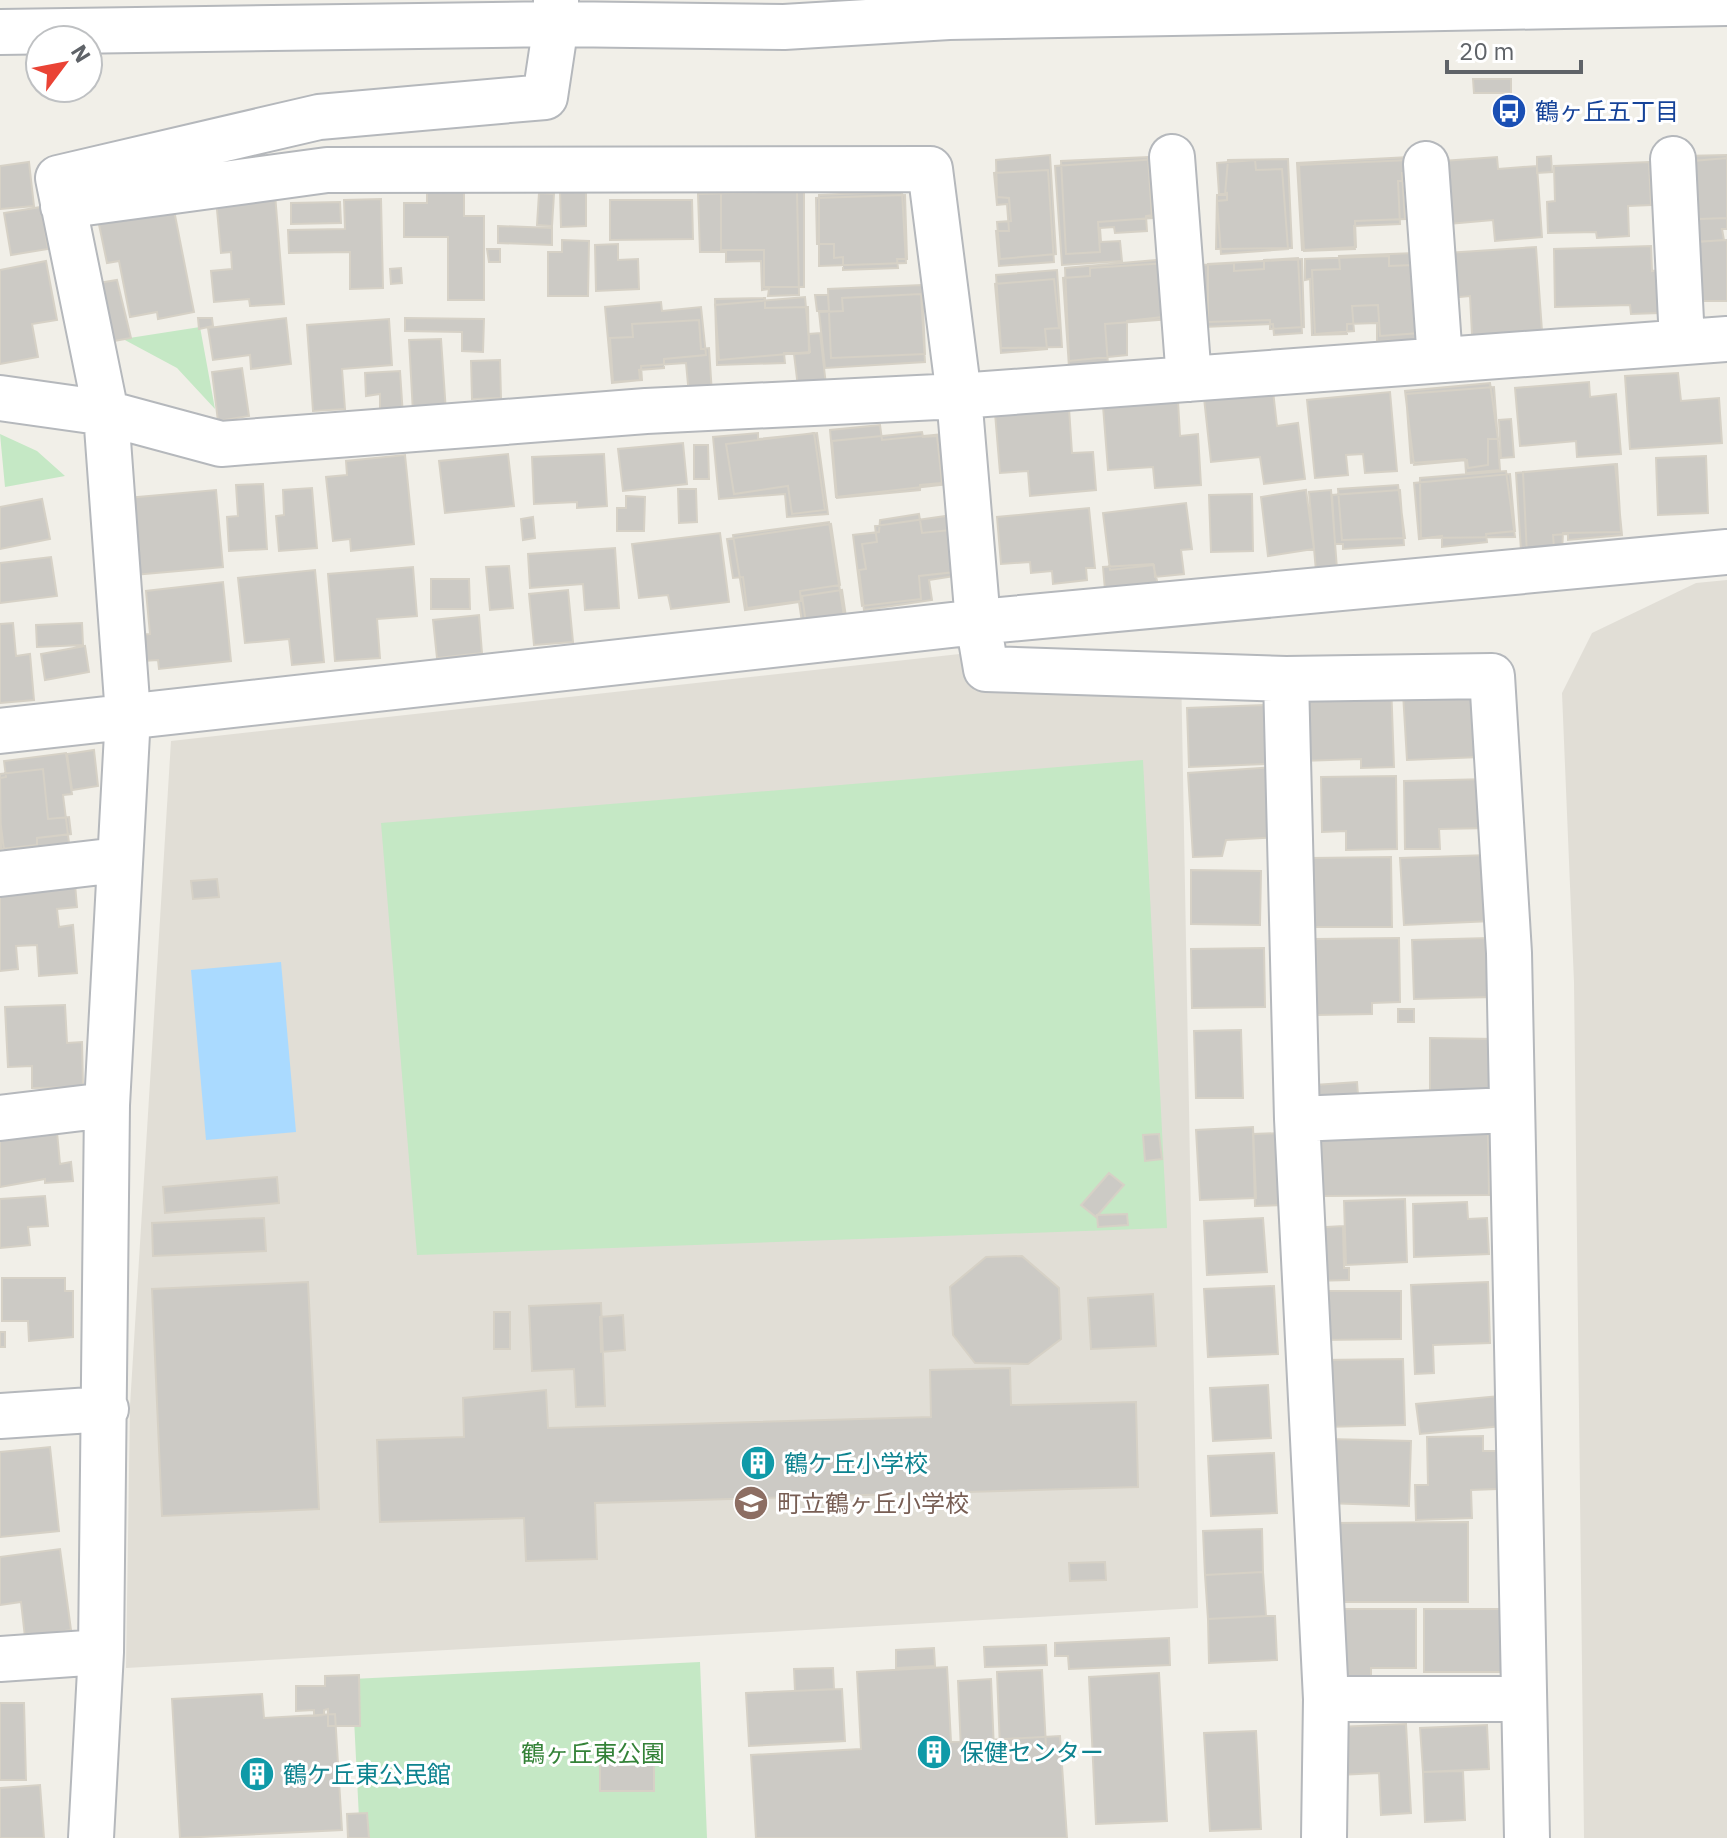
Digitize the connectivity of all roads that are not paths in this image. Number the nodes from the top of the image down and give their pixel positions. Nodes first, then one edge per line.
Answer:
1 (1623, 3) edge
2 (1727, 3) edge
3 (556, 12) edge
4 (784, 13) edge
5 (0, 32) edge
6 (1172, 157) dead end
7 (1673, 159) dead end
8 (1426, 164) dead end
9 (63, 206) junction
10 (1727, 339) edge
11 (1682, 341) junction
12 (1440, 360) junction
13 (1189, 379) junction
14 (959, 396) junction
15 (0, 398) edge
16 (106, 413) junction
17 (1727, 552) edge
18 (978, 622) junction
19 (1286, 679) junction
20 (128, 715) junction
21 (0, 731) edge
22 (118, 860) junction
23 (0, 874) edge
24 (107, 1105) junction
25 (1511, 1110) junction
26 (0, 1118) edge
27 (1297, 1119) junction
28 (106, 1409) junction
29 (0, 1416) edge
30 (101, 1652) junction
31 (0, 1659) edge
32 (1326, 1699) junction
33 (1523, 1699) junction
34 (91, 1838) edge
35 (1324, 1838) edge
36 (1527, 1838) edge

1 - 2 street
1 - 4 street
3 - 4 street
3 - 5 street
3 - 9 street
6 - 13 street
7 - 11 street
8 - 12 street
9 - 14 street
9 - 16 street
10 - 11 street
11 - 12 street
12 - 13 street
13 - 14 street
14 - 16 street
14 - 18 street
15 - 16 street
16 - 20 street
17 - 18 street
18 - 19 street
18 - 20 street
19 - 25 street
19 - 27 street
20 - 21 street
20 - 22 street
22 - 23 street
22 - 24 street
24 - 26 street
24 - 28 street
25 - 27 street
25 - 33 street
27 - 32 street
28 - 29 street
28 - 30 street
30 - 31 street
30 - 34 street
32 - 33 street
32 - 35 street
33 - 36 street

